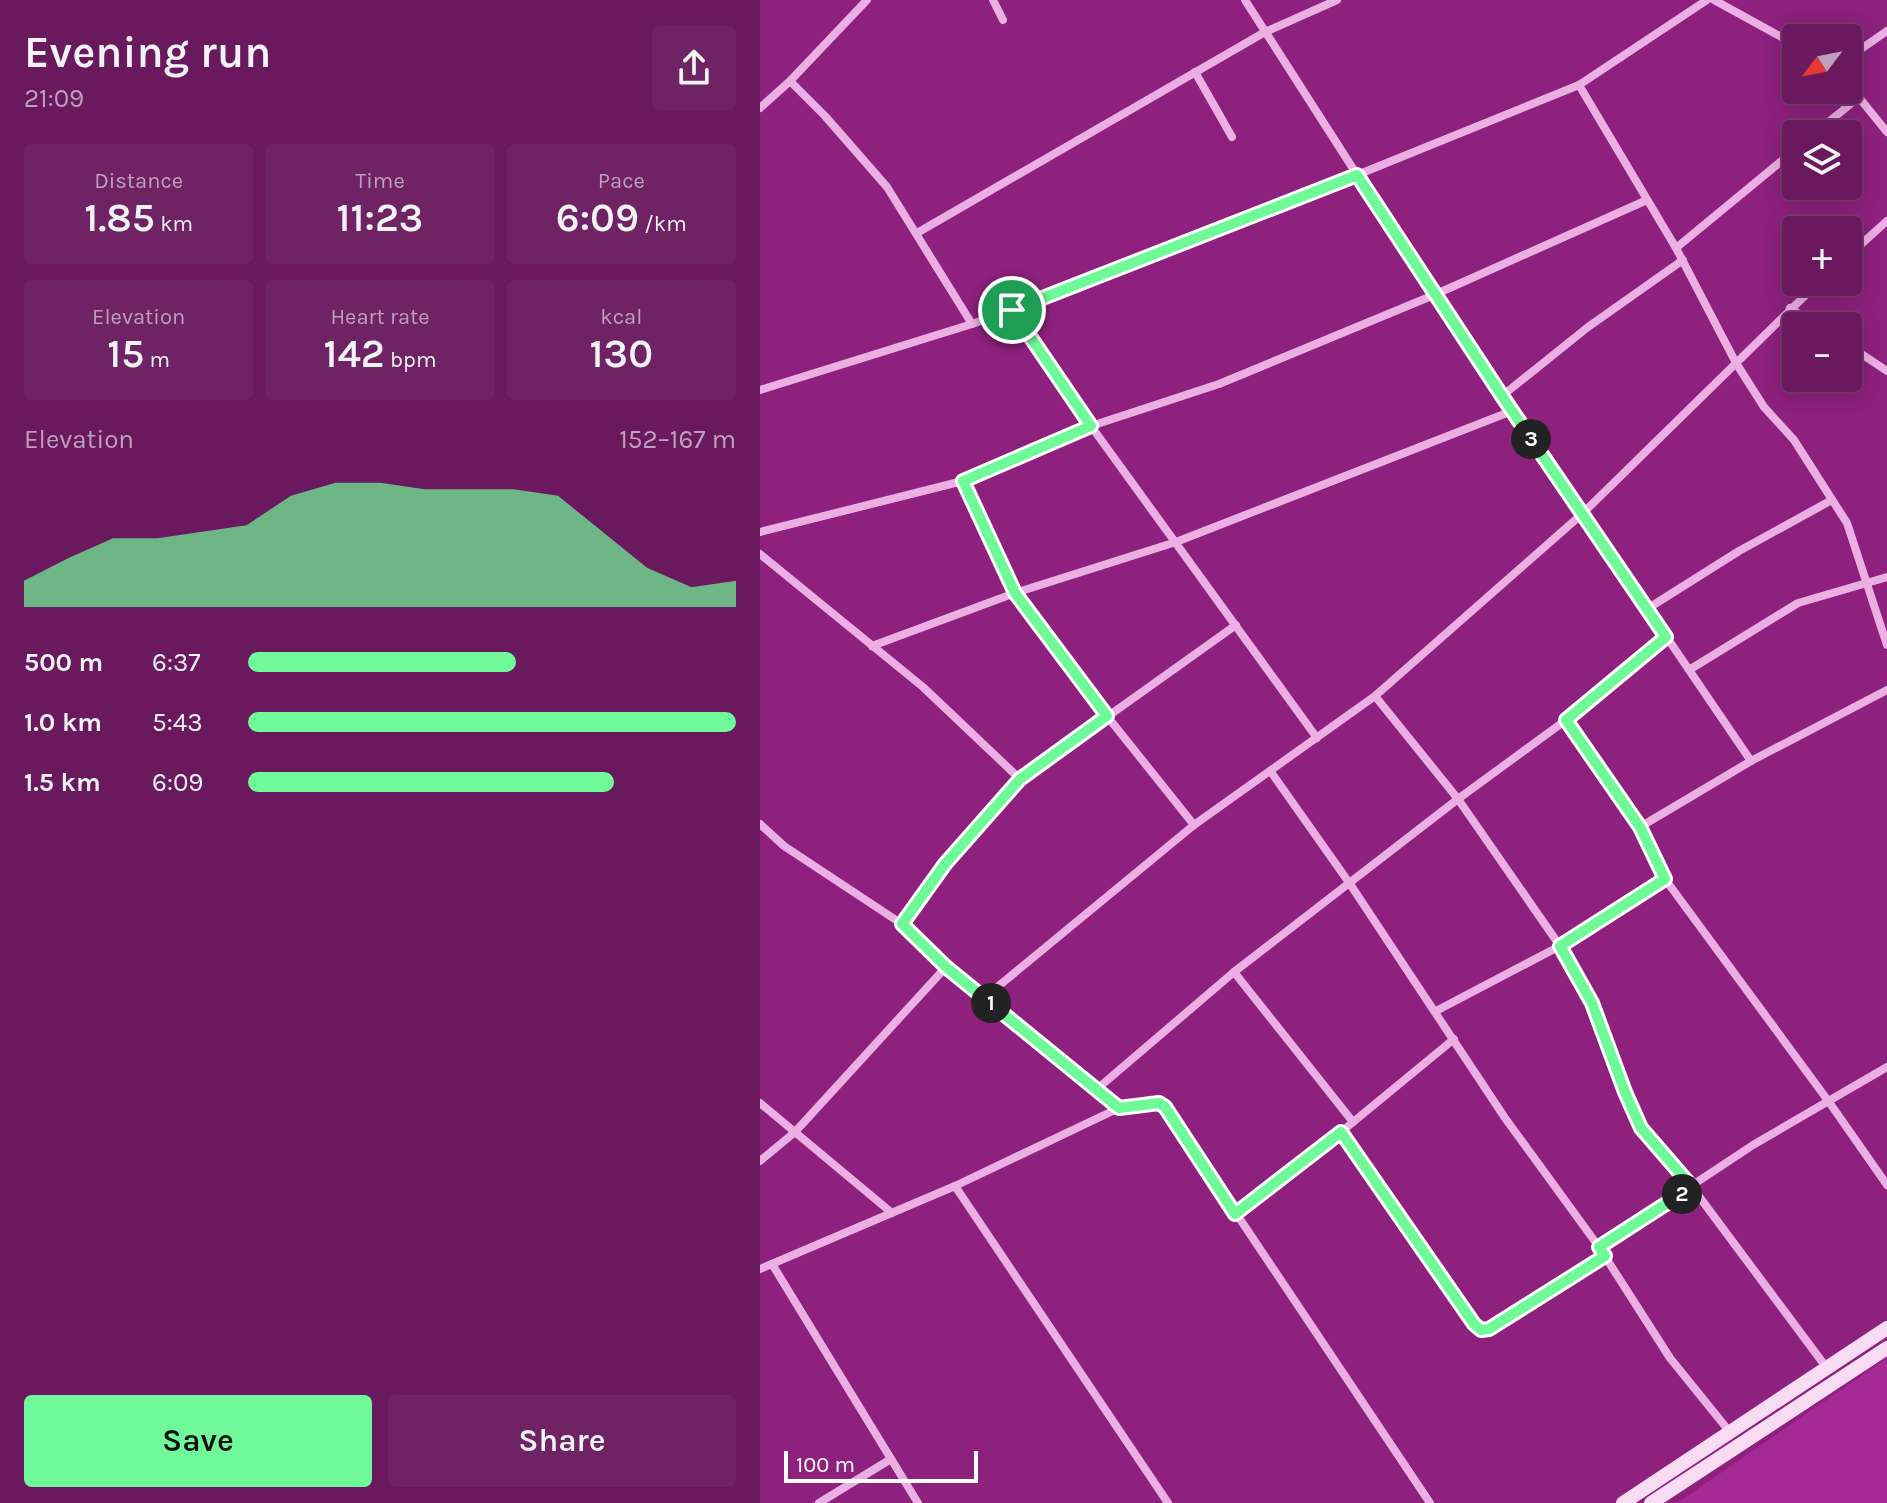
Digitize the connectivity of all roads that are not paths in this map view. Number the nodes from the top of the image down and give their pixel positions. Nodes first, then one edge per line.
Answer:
1 (867, 0) edge
2 (993, 0) edge
3 (1245, 0) edge
4 (1337, 0) edge
5 (1707, 0) edge
6 (1714, 0) edge
7 (1003, 20) dead end
8 (1887, 31) edge
9 (1265, 32) junction
10 (1782, 37) edge
11 (1862, 48) edge
12 (1195, 72) junction
13 (790, 81) junction
14 (1579, 85) junction
15 (1862, 101) edge
16 (1850, 104) edge
17 (760, 108) edge
18 (1831, 120) edge
19 (1887, 132) edge
20 (1232, 137) dead end
21 (1782, 161) edge
22 (1357, 175) junction
23 (1647, 200) junction
24 (1887, 221) edge
25 (917, 233) junction
26 (1862, 243) edge
27 (1676, 248) junction
28 (1683, 260) junction
29 (1434, 295) junction
30 (1803, 296) edge
31 (1790, 308) junction
32 (1012, 310) junction
33 (1796, 312) edge
34 (972, 324) junction
35 (1862, 354) edge
36 (1736, 363) junction
37 (1887, 371) edge
38 (760, 390) edge
39 (1502, 396) junction
40 (1512, 411) junction
41 (1091, 426) junction
42 (963, 481) junction
43 (1830, 501) junction
44 (1582, 514) junction
45 (760, 532) edge
46 (1176, 542) junction
47 (760, 554) edge
48 (1887, 577) edge
49 (1866, 581) junction
50 (1015, 593) junction
51 (1647, 609) junction
52 (1236, 625) junction
53 (1666, 637) junction
54 (1887, 645) edge
55 (872, 646) junction
56 (1689, 670) junction
57 (1887, 690) edge
58 (1375, 696) junction
59 (1107, 716) junction
60 (1566, 720) junction
61 (1317, 738) junction
62 (1751, 761) junction
63 (1271, 772) junction
64 (1020, 779) junction
65 (1458, 799) junction
66 (760, 824) edge
67 (1194, 825) junction
68 (1640, 827) junction
69 (1665, 879) junction
70 (1350, 884) junction
71 (902, 924) junction
72 (1560, 946) junction
73 (946, 967) junction
74 (1234, 972) junction
75 (984, 998) junction
76 (1436, 1011) junction
77 (1454, 1039) junction
78 (1887, 1067) edge
79 (1097, 1089) junction
80 (1829, 1102) junction
81 (760, 1103) edge
82 (1119, 1108) junction
83 (1353, 1122) junction
84 (795, 1132) junction
85 (1341, 1132) junction
86 (760, 1161) edge
87 (1887, 1185) edge
88 (955, 1186) junction
89 (1692, 1187) junction
90 (892, 1213) junction
91 (1235, 1214) junction
92 (1599, 1247) junction
93 (1605, 1256) junction
94 (772, 1264) junction
95 (760, 1269) edge
96 (1887, 1328) edge
97 (1887, 1348) edge
98 (1826, 1367) junction
99 (1729, 1431) junction
100 (891, 1459) junction
101 (819, 1503) edge
102 (918, 1503) edge
103 (1168, 1503) edge
104 (1430, 1503) edge
105 (1623, 1503) edge
106 (1651, 1503) edge

1 - 13 street
2 - 7 street
3 - 9 street
4 - 9 street
5 - 14 street
6 - 10 street
8 - 11 street
9 - 12 street
9 - 22 street
12 - 20 street
12 - 25 street
13 - 17 street
13 - 25 street
14 - 22 street
14 - 23 street
15 - 19 street
16 - 18 street
21 - 27 street
22 - 29 street
22 - 32 street
23 - 27 street
23 - 29 street
24 - 26 street
25 - 34 street
27 - 28 street
28 - 36 street
28 - 39 street
29 - 39 street
29 - 41 street
30 - 31 street
31 - 33 street
31 - 36 street
32 - 34 street
32 - 41 street
34 - 38 street
35 - 37 street
36 - 43 street
36 - 44 street
39 - 40 street
40 - 44 street
40 - 46 street
41 - 42 street
41 - 46 street
42 - 45 street
42 - 50 street
43 - 49 street
43 - 51 street
44 - 51 street
44 - 58 street
46 - 50 street
46 - 52 street
47 - 55 street
48 - 49 street
49 - 54 street
49 - 56 street
50 - 55 street
50 - 59 street
51 - 53 street
52 - 59 street
52 - 61 street
53 - 56 street
53 - 60 street
55 - 64 street
56 - 62 street
57 - 62 street
58 - 61 street
58 - 65 street
59 - 64 street
59 - 67 street
60 - 65 street
60 - 68 street
61 - 63 street
62 - 68 street
63 - 67 street
63 - 70 street
64 - 71 street
65 - 70 street
65 - 72 street
66 - 71 street
67 - 75 street
68 - 69 street
69 - 72 street
69 - 80 street
70 - 74 street
70 - 76 street
71 - 73 street
72 - 76 street
72 - 89 street
73 - 75 street
73 - 84 street
74 - 79 street
74 - 83 street
75 - 79 street
76 - 77 street
77 - 83 street
77 - 92 street
78 - 80 street
79 - 82 street
80 - 87 street
80 - 89 street
81 - 84 street
82 - 88 street
82 - 91 street
83 - 85 street
84 - 86 street
84 - 90 street
85 - 91 street
85 - 93 street
88 - 90 street
88 - 103 street
89 - 92 street
89 - 98 street
90 - 94 street
91 - 104 street
92 - 93 street
93 - 99 street
94 - 95 street
94 - 100 street
96 - 98 street
97 - 106 street
98 - 99 street
99 - 105 street
100 - 101 street
100 - 102 street

